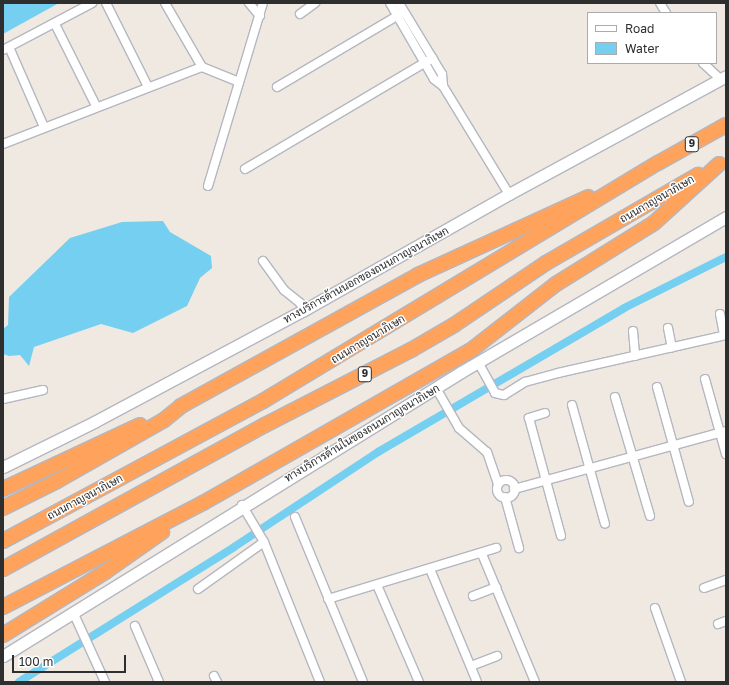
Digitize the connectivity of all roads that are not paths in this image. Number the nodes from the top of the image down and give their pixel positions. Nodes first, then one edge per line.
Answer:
1 (92, 3) edge
2 (106, 3) edge
3 (165, 3) edge
4 (249, 3) edge
5 (263, 3) edge
6 (315, 3) edge
7 (390, 3) edge
8 (399, 3) edge
9 (660, 3) edge
10 (665, 12) edge
11 (300, 14) dead end
12 (401, 14) junction
13 (260, 16) junction
14 (54, 24) junction
15 (6, 48) edge
16 (433, 58) junction
17 (425, 63) junction
18 (704, 64) edge
19 (202, 66) junction
20 (724, 79) edge
21 (239, 82) junction
22 (443, 86) junction
23 (148, 87) junction
24 (277, 87) dead end
25 (96, 106) junction
26 (726, 125) edge
27 (44, 127) junction
28 (3, 144) edge
29 (722, 162) edge
30 (658, 163) junction
31 (245, 169) dead end
32 (208, 186) dead end
33 (509, 194) junction
34 (726, 217) edge
35 (263, 261) dead end
36 (304, 310) junction
37 (720, 314) dead end
38 (668, 328) dead end
39 (633, 331) dead end
40 (725, 335) edge
41 (672, 348) junction
42 (635, 356) junction
43 (478, 362) junction
44 (704, 379) dead end
45 (657, 387) dead end
46 (44, 390) dead end
47 (438, 392) junction
48 (615, 397) dead end
49 (3, 399) edge
50 (572, 405) dead end
51 (181, 406) junction
52 (545, 413) dead end
53 (94, 422) junction
54 (723, 431) edge
55 (674, 445) junction
56 (726, 454) edge
57 (632, 456) junction
58 (3, 466) edge
59 (588, 468) junction
60 (545, 480) junction
61 (498, 484) junction
62 (3, 489) edge
63 (514, 489) junction
64 (505, 497) junction
65 (689, 502) dead end
66 (203, 503) junction
67 (242, 505) junction
68 (3, 508) edge
69 (650, 516) dead end
70 (295, 517) dead end
71 (605, 524) dead end
72 (561, 536) dead end
73 (3, 541) edge
74 (264, 542) junction
75 (496, 548) dead end
76 (518, 548) dead end
77 (482, 554) junction
78 (3, 569) edge
79 (430, 569) junction
80 (726, 580) edge
81 (377, 585) junction
82 (496, 587) junction
83 (704, 588) dead end
84 (198, 589) dead end
85 (473, 596) dead end
86 (328, 599) junction
87 (3, 607) edge
88 (655, 608) dead end
89 (73, 612) junction
90 (726, 621) edge
91 (718, 624) dead end
92 (135, 626) dead end
93 (3, 635) edge
94 (3, 656) edge
95 (496, 656) dead end
96 (471, 666) junction
97 (105, 682) edge
98 (159, 682) edge
99 (320, 682) edge
100 (363, 682) edge
101 (419, 682) edge
102 (477, 682) edge
103 (535, 682) edge
104 (681, 682) edge

1 - 14 street
2 - 23 street
3 - 19 street
4 - 13 street
5 - 13 street
6 - 11 street
7 - 12 street
8 - 12 street
9 - 10 street
12 - 16 street
12 - 17 street
12 - 24 street
13 - 21 street
14 - 15 street
14 - 25 street
15 - 27 street
16 - 17 street
16 - 22 street
17 - 22 street
17 - 31 street
18 - 20 street
19 - 21 street
19 - 23 street
20 - 33 main road, ทางบริการด้านนอกของถนนกาญจนาภิเษก
20 - 53 main road
21 - 32 street
22 - 33 street
23 - 25 street
25 - 27 street
26 - 30 highway, ถนนกาญจนาภิเษก / 9
27 - 28 street
29 - 66 highway
29 - 78 highway, ถนนกาญจนาภิเษก / 9
30 - 51 highway
30 - 73 highway, ถนนกาญจนาภิเษก / 9
33 - 36 main road, ทางบริการด้านนอกของถนนกาญจนาภิเษก
34 - 43 main road, ทางบริการด้านในของถนนกาญจนาภิเษก
35 - 36 street
36 - 53 main road, ทางบริการด้านนอกของถนนกาญจนาภิเษก
37 - 40 street
38 - 41 street
39 - 42 street
40 - 41 street
41 - 42 street
42 - 43 street
43 - 47 main road, ทางบริการด้านในของถนนกาญจนาภิเษก
44 - 54 street
45 - 55 street
46 - 49 street
47 - 61 street
47 - 67 main road, ทางบริการด้านในของถนนกาญจนาภิเษก
48 - 57 street
50 - 59 street
51 - 62 highway
51 - 68 highway
52 - 60 street
53 - 58 main road, ทางบริการด้านนอกของถนนกาญจนาภิเษก
54 - 55 street
54 - 56 street
55 - 57 street
55 - 65 street
57 - 59 street
57 - 69 street
59 - 60 street
59 - 71 street
60 - 63 street
60 - 72 street
61 - 63 street
61 - 64 street
63 - 64 street
64 - 76 street
66 - 87 highway
66 - 93 highway
67 - 74 street
67 - 89 main road, ทางบริการด้านในของถนนกาญจนาภิเษก
70 - 86 street
74 - 84 street
74 - 99 street
75 - 77 street
77 - 79 street
77 - 82 street
79 - 81 street
79 - 96 street
80 - 83 street
81 - 86 street
81 - 101 street
82 - 85 street
82 - 103 street
86 - 100 street
88 - 104 street
89 - 94 main road, ทางบริการด้านในของถนนกาญจนาภิเษก
89 - 97 street
90 - 91 street
92 - 98 street
95 - 96 street
96 - 102 street

